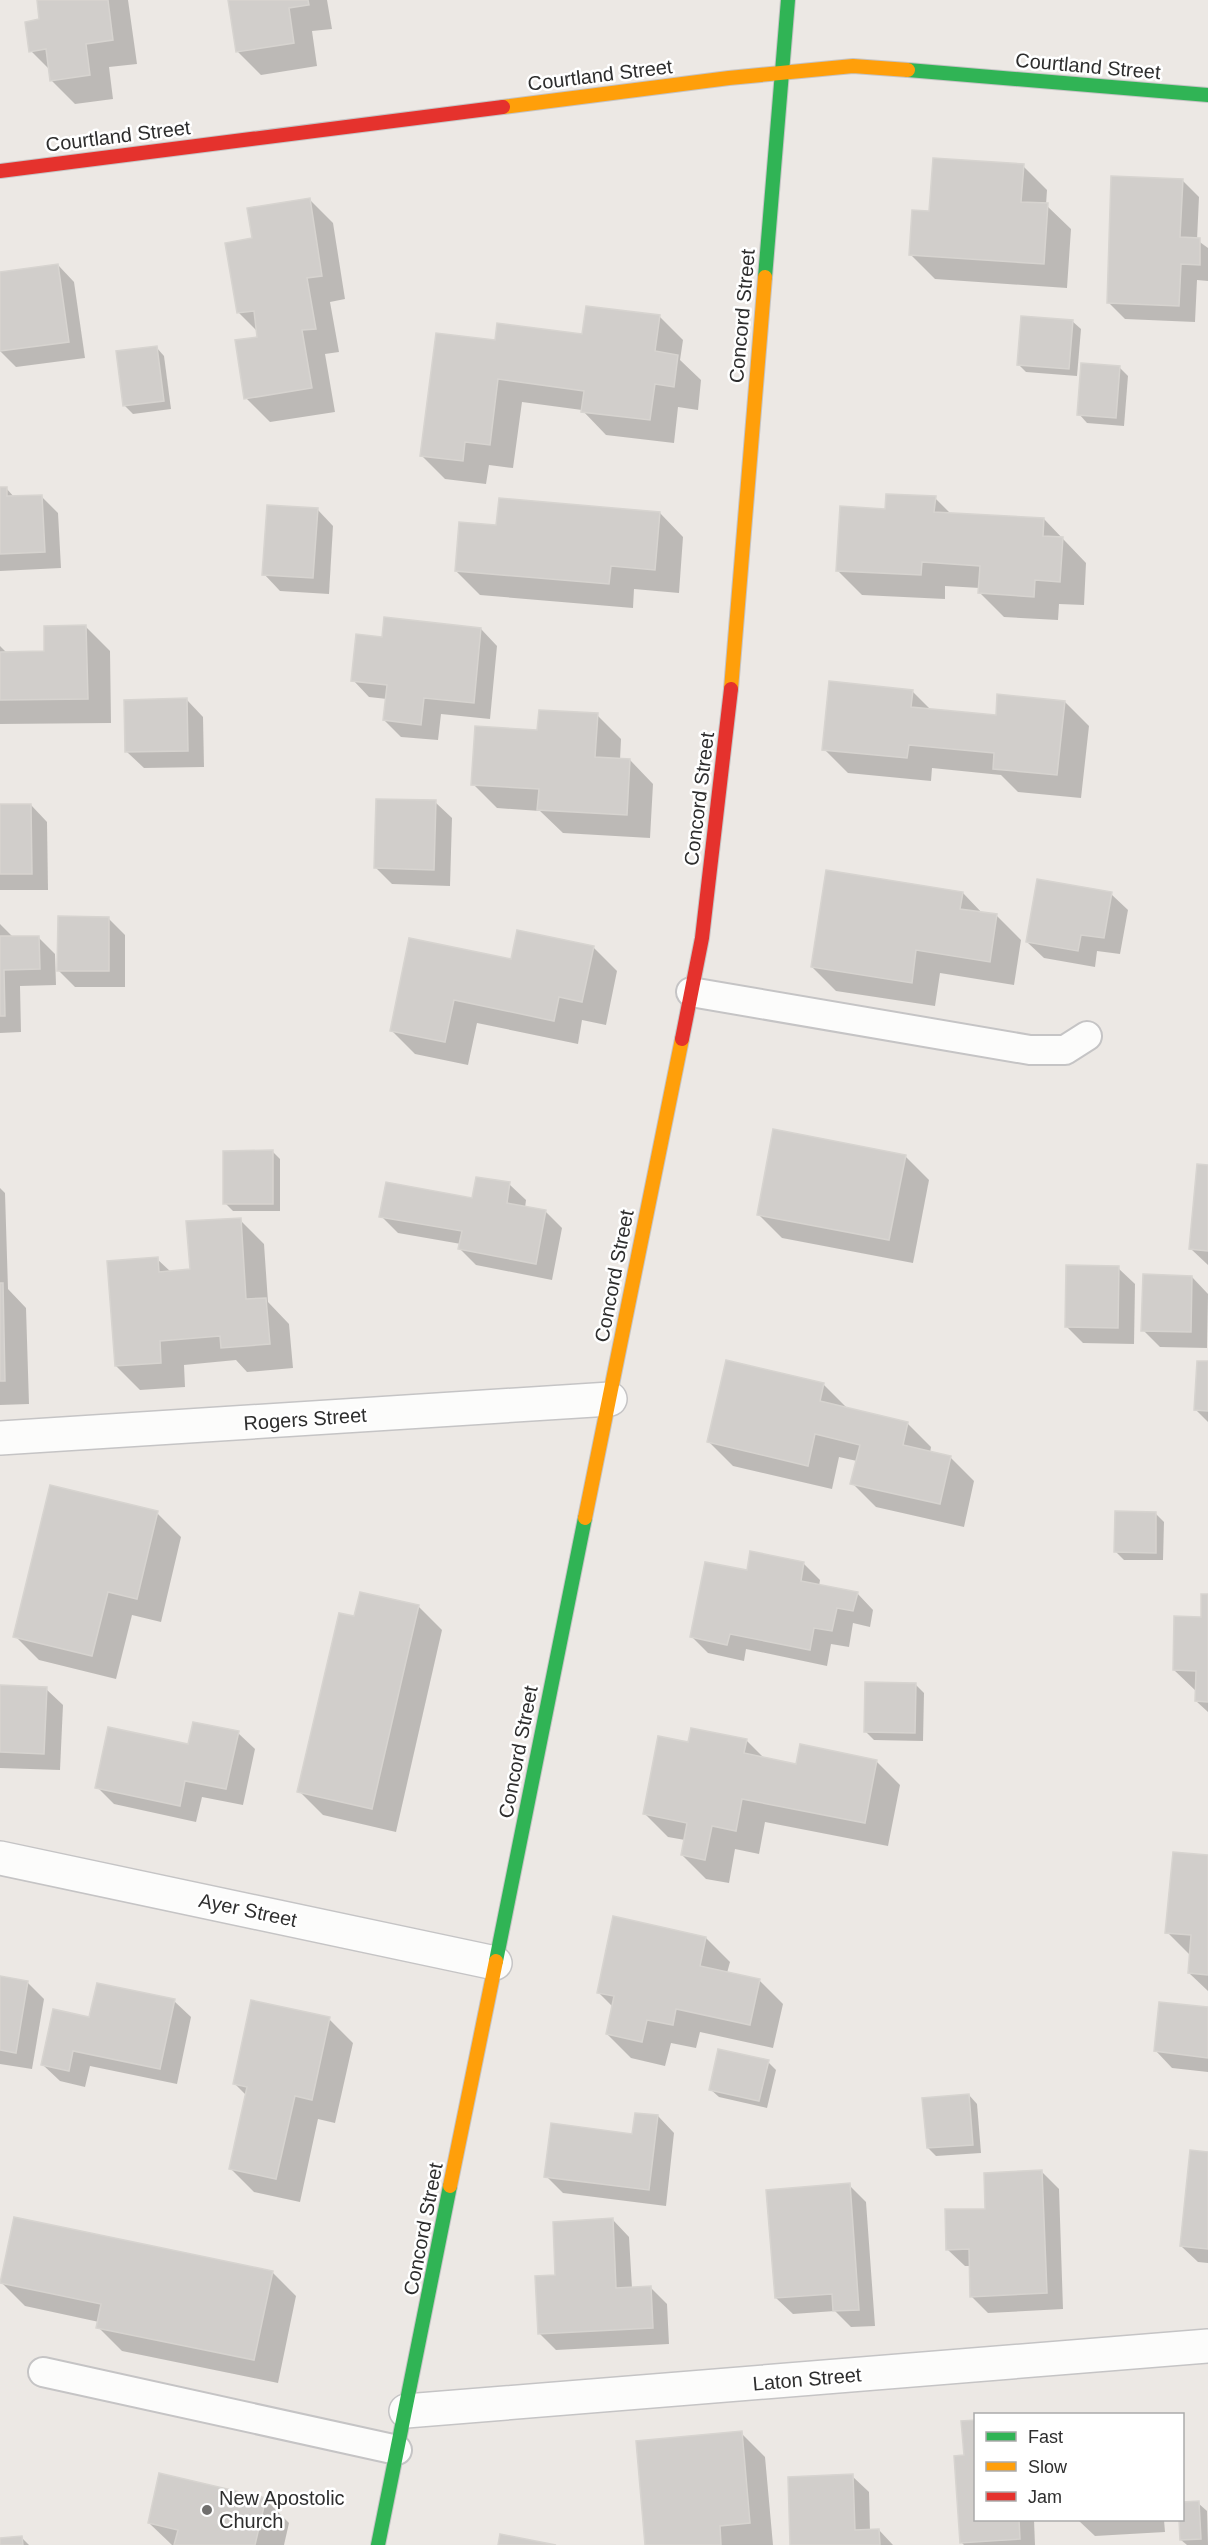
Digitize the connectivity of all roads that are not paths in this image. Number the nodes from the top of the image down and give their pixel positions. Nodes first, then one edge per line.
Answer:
1 (788, 0) edge
2 (782, 71) junction
3 (1208, 95) edge
4 (0, 171) edge
5 (691, 992) junction
6 (1088, 1036) dead end
7 (610, 1399) junction
8 (0, 1438) edge
9 (0, 1858) edge
10 (495, 1964) junction
11 (1208, 2346) edge
12 (43, 2372) dead end
13 (406, 2412) junction
14 (397, 2450) junction
15 (378, 2545) edge

1 - 2 main road, Concord Street
2 - 3 main road, Courtland Street
2 - 4 main road, Courtland Street
2 - 5 main road, Concord Street
5 - 6 lane
5 - 7 main road, Concord Street
7 - 8 street, Rogers Street
7 - 10 main road, Concord Street
9 - 10 street, Ayer Street
10 - 13 main road, Concord Street
11 - 13 street, Laton Street
12 - 14 lane
13 - 14 main road, Concord Street
14 - 15 main road, Concord Street

